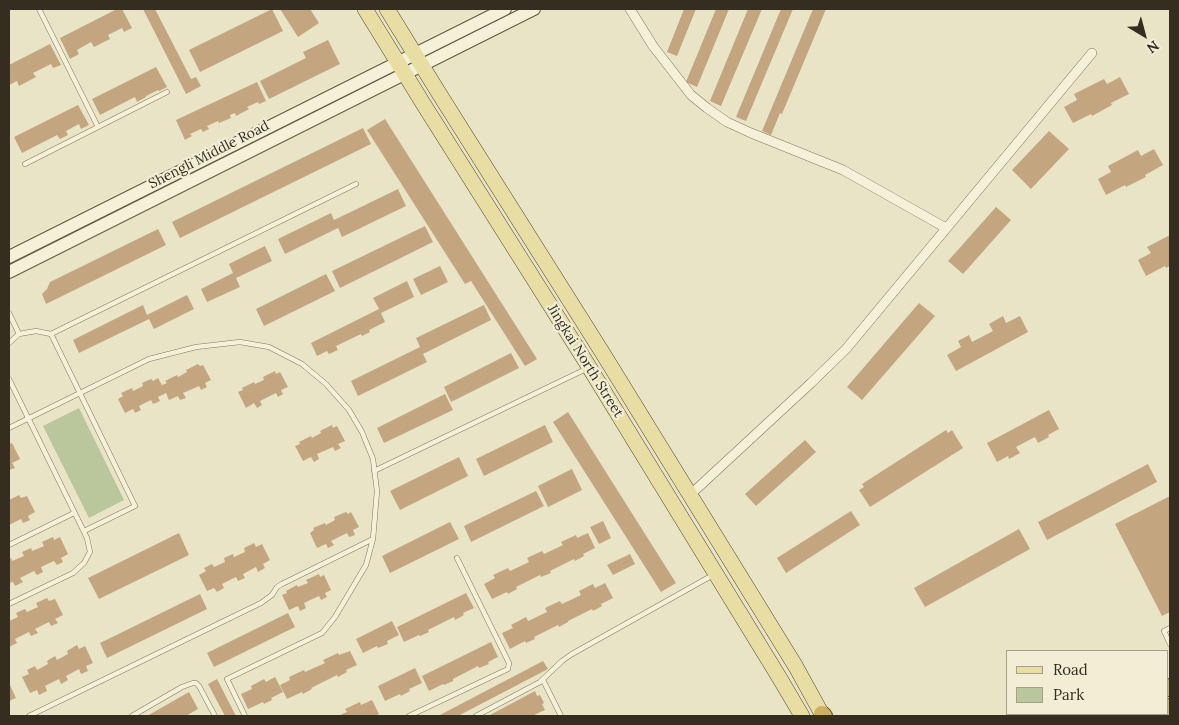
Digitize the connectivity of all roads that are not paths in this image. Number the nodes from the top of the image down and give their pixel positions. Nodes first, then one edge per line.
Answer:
1 (39, 9) edge
2 (365, 9) edge
3 (387, 9) edge
4 (505, 9) edge
5 (534, 9) edge
6 (630, 9) edge
7 (1092, 53) dead end
8 (418, 60) junction
9 (401, 68) junction
10 (167, 92) dead end
11 (98, 127) junction
12 (25, 164) dead end
13 (356, 184) dead end
14 (946, 228) junction
15 (9, 257) edge
16 (9, 272) edge
17 (9, 313) edge
18 (19, 334) junction
19 (51, 334) junction
20 (9, 343) edge
21 (590, 367) junction
22 (9, 379) edge
23 (80, 393) junction
24 (28, 418) junction
25 (9, 428) edge
26 (374, 470) junction
27 (690, 495) junction
28 (74, 513) junction
29 (84, 531) junction
30 (373, 539) junction
31 (9, 545) edge
32 (457, 558) dead end
33 (716, 574) junction
34 (9, 604) edge
35 (1170, 628) edge
36 (1170, 644) edge
37 (543, 680) junction
38 (29, 716) edge
39 (132, 716) edge
40 (214, 716) edge
41 (245, 716) edge
42 (409, 716) edge
43 (476, 716) edge
44 (561, 716) edge
45 (802, 716) edge
46 (823, 716) edge

1 - 11 lane
2 - 9 main road, Jingkai North Street
3 - 8 main road, Jingkai North Street
4 - 8 street
5 - 8 street
6 - 14 street
7 - 14 street
8 - 9 street, Shengli Middle Road
8 - 27 main road, Jingkai North Street
9 - 15 street, Shengli Middle Road
9 - 16 street, Shengli Middle Road
9 - 21 main road, Jingkai North Street
10 - 11 lane
11 - 12 lane
13 - 19 lane
14 - 27 street
17 - 18 lane
18 - 19 lane
18 - 20 lane
19 - 23 lane
21 - 26 lane
21 - 33 main road, Jingkai North Street
22 - 24 lane
23 - 24 lane
23 - 26 lane
23 - 29 lane
24 - 25 lane
24 - 28 lane
26 - 30 lane
27 - 46 main road, Jingkai North Street
28 - 29 lane
28 - 31 lane
29 - 34 lane
30 - 38 lane
30 - 41 lane
32 - 42 lane
33 - 37 lane
33 - 45 main road, Jingkai North Street
35 - 36 lane
37 - 43 lane
37 - 44 lane
39 - 40 lane

